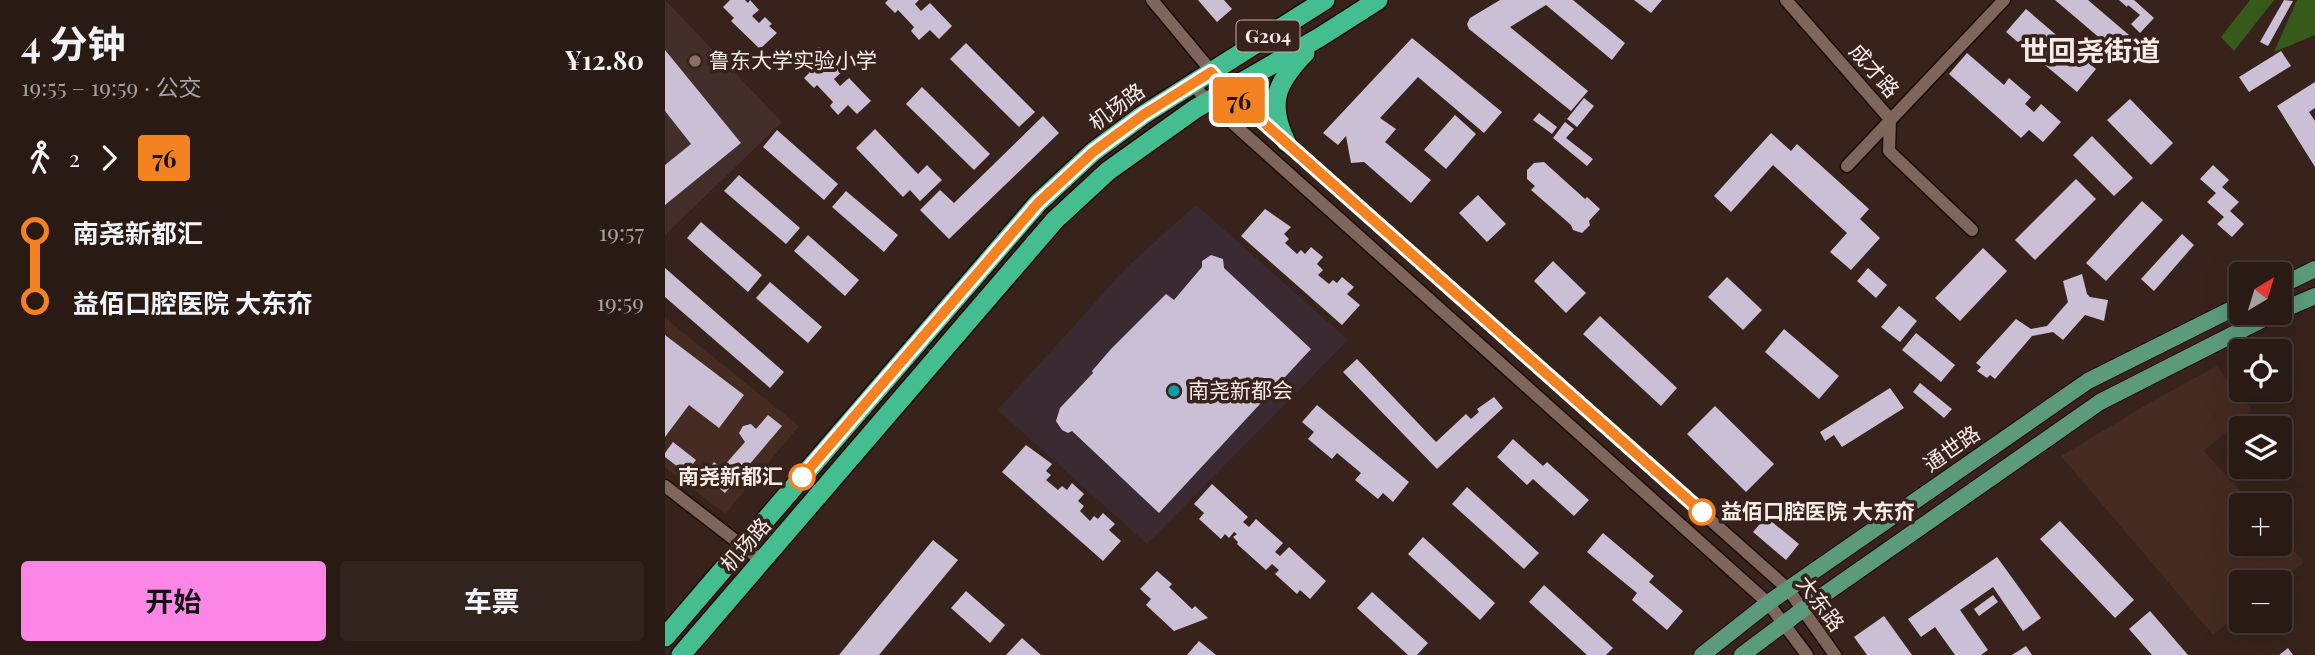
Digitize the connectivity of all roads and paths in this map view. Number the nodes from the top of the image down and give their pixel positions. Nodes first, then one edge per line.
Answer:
1 (1152, 0) edge
2 (1325, 0) edge
3 (1378, 0) edge
4 (1786, 0) edge
5 (2004, 0) edge
6 (1320, 37) junction
7 (1211, 72) junction
8 (1191, 83) junction
9 (1227, 90) junction
10 (1208, 101) junction
11 (1890, 119) junction
12 (1286, 142) junction
13 (1847, 166) dead end
14 (1972, 230) dead end
15 (2315, 269) edge
16 (2293, 280) edge
17 (2315, 296) edge
18 (2293, 305) edge
19 (2229, 310) edge
20 (2249, 326) edge
21 (665, 486) edge
22 (744, 545) junction
23 (762, 561) junction
24 (1788, 589) junction
25 (1768, 603) junction
26 (1802, 610) junction
27 (1782, 624) junction
28 (665, 637) edge
29 (681, 655) edge
30 (1702, 655) edge
31 (1742, 655) edge
32 (1807, 655) edge
33 (1835, 655) edge

1 - 7 street, 大东路
2 - 7 highway, 机场路 / G204
3 - 6 highway, 机场路 / G204
4 - 11 street, 成才路
5 - 11 street
6 - 9 highway, 机场路 / G204
6 - 12 highway
7 - 8 highway, 机场路
7 - 9 street, 大东路
8 - 10 street, 大东路
8 - 22 highway, 机场路
9 - 10 highway, 机场路 / G204
9 - 12 street, 大东路
10 - 23 highway, 机场路 / G204
10 - 25 street, 大东路
11 - 13 street
11 - 14 street, 成才路
12 - 24 street, 大东路
15 - 16 main road
17 - 18 main road
19 - 24 main road, 通世路
20 - 26 main road
21 - 22 street
22 - 23 street
22 - 28 highway, 机场路
23 - 29 highway, 机场路 / G204
24 - 25 main road, 通世路
24 - 26 street, 大东路
25 - 27 street, 大东路
25 - 30 main road, 通世路
26 - 27 main road
26 - 33 street, 大东路
27 - 31 main road
27 - 32 street, 大东路

